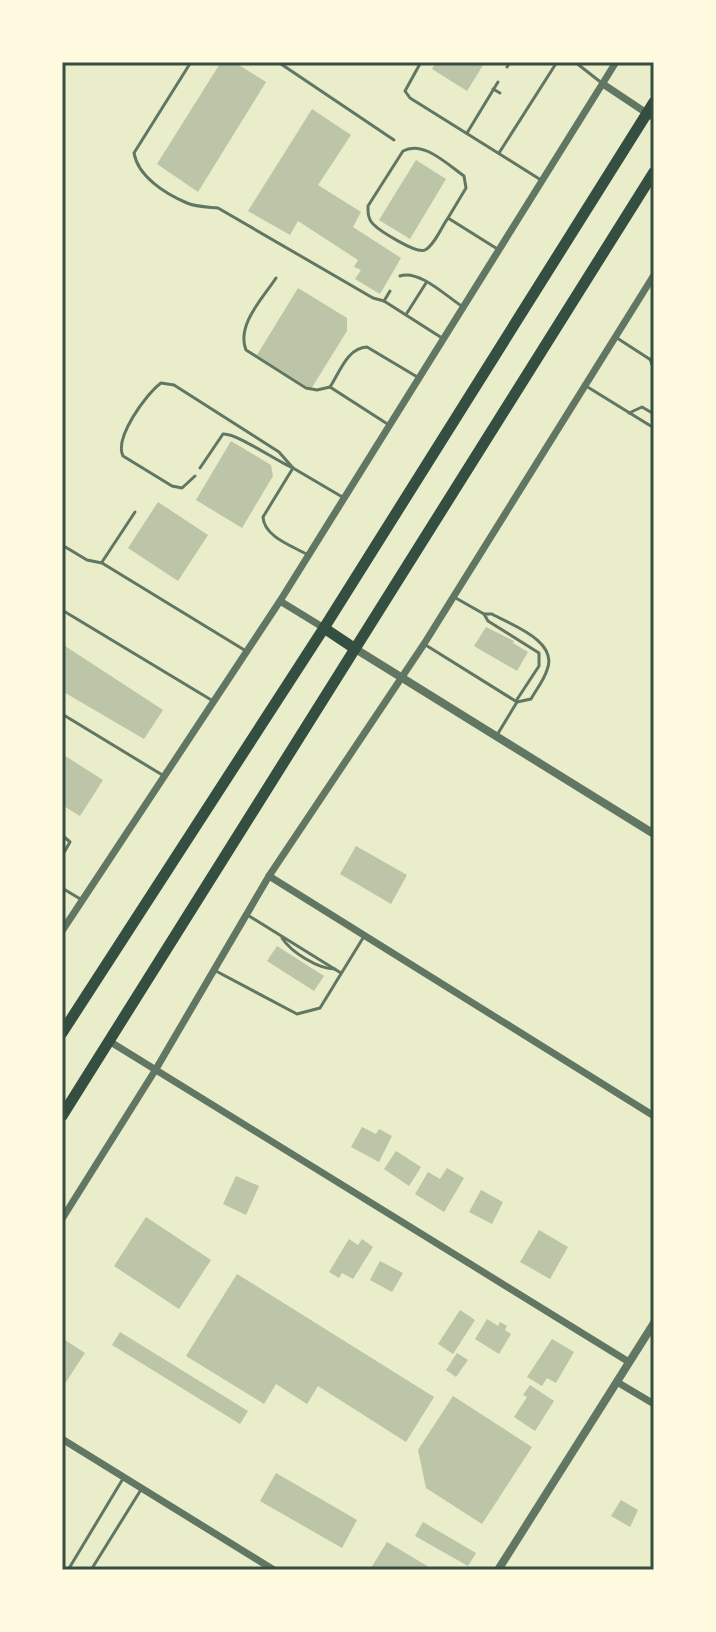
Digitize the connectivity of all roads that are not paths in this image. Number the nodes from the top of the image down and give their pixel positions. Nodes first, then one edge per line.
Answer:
1 (191, 62) edge
2 (278, 62) edge
3 (421, 62) edge
4 (510, 62) edge
5 (557, 62) edge
6 (575, 62) edge
7 (616, 62) edge
8 (507, 67) dead end
9 (541, 71) dead end
10 (548, 76) junction
11 (498, 82) dead end
12 (603, 84) junction
13 (493, 89) junction
14 (528, 91) dead end
15 (500, 93) dead end
16 (535, 96) junction
17 (654, 102) edge
18 (519, 105) dead end
19 (483, 107) junction
20 (526, 110) junction
21 (490, 111) dead end
22 (650, 115) edge
23 (508, 122) dead end
24 (515, 127) junction
25 (467, 133) junction
26 (394, 140) dead end
27 (499, 153) junction
28 (654, 172) edge
29 (542, 180) junction
30 (448, 218) junction
31 (499, 250) junction
32 (654, 275) edge
33 (400, 276) dead end
34 (276, 278) dead end
35 (426, 283) junction
36 (390, 291) dead end
37 (384, 301) junction
38 (463, 307) junction
39 (406, 315) junction
40 (616, 337) junction
41 (443, 339) junction
42 (652, 360) edge
43 (654, 370) edge
44 (419, 378) junction
45 (586, 386) junction
46 (330, 387) junction
47 (629, 413) junction
48 (654, 414) edge
49 (389, 425) junction
50 (654, 428) edge
51 (200, 468) dead end
52 (293, 468) junction
53 (195, 476) dead end
54 (344, 498) junction
55 (135, 512) dead end
56 (62, 545) edge
57 (308, 555) junction
58 (102, 563) junction
59 (454, 596) junction
60 (280, 601) junction
61 (62, 610) edge
62 (484, 614) junction
63 (324, 628) junction
64 (424, 644) junction
65 (354, 648) junction
66 (246, 651) junction
67 (402, 677) junction
68 (213, 701) junction
69 (517, 702) junction
70 (62, 714) edge
71 (496, 736) junction
72 (164, 776) junction
73 (654, 834) edge
74 (62, 835) edge
75 (62, 856) edge
76 (269, 876) junction
77 (62, 888) edge
78 (82, 900) junction
79 (247, 914) junction
80 (62, 931) edge
81 (364, 935) junction
82 (214, 970) junction
83 (341, 973) junction
84 (62, 1033) edge
85 (109, 1041) junction
86 (156, 1069) junction
87 (62, 1116) edge
88 (654, 1116) edge
89 (62, 1219) edge
90 (654, 1323) edge
91 (629, 1362) junction
92 (617, 1382) junction
93 (654, 1404) edge
94 (62, 1439) edge
95 (124, 1477) junction
96 (142, 1488) junction
97 (259, 1561) junction
98 (68, 1570) edge
99 (91, 1570) edge
100 (254, 1570) edge
101 (274, 1570) edge
102 (498, 1570) edge

1 - 37 lane
2 - 26 lane
3 - 25 lane
4 - 8 lane
5 - 10 lane
6 - 12 lane
7 - 12 street
9 - 10 lane
10 - 16 lane
11 - 13 lane
12 - 22 street
12 - 29 street
13 - 15 lane
13 - 19 lane
14 - 16 lane
16 - 20 lane
17 - 22 highway
18 - 20 lane
19 - 21 lane
19 - 25 lane
20 - 24 lane
22 - 63 highway
23 - 24 lane
24 - 27 lane
25 - 27 lane
27 - 29 lane
28 - 65 highway
29 - 31 street
30 - 30 lane
30 - 31 lane
31 - 38 street
32 - 40 street
33 - 35 lane
34 - 46 lane
35 - 38 lane
35 - 39 lane
36 - 37 lane
37 - 39 lane
38 - 41 street
39 - 41 lane
40 - 42 lane
40 - 45 street
41 - 44 street
42 - 43 lane
44 - 46 lane
44 - 49 street
45 - 47 lane
45 - 59 street
46 - 49 lane
47 - 48 lane
47 - 50 lane
49 - 54 street
51 - 52 lane
52 - 53 lane
52 - 54 lane
52 - 57 lane
54 - 57 street
55 - 58 lane
56 - 58 lane
57 - 60 street
58 - 66 lane
59 - 62 lane
59 - 64 street
60 - 63 street
60 - 66 street
61 - 68 lane
62 - 69 lane
62 - 69 lane
63 - 65 highway
63 - 84 highway
64 - 67 street
64 - 69 lane
65 - 67 street
65 - 85 highway
66 - 68 street
67 - 71 street
67 - 76 street
68 - 72 street
69 - 71 lane
70 - 72 lane
71 - 73 street
72 - 78 street
74 - 75 lane
76 - 79 street
76 - 81 street
77 - 78 lane
78 - 80 street
79 - 82 street
79 - 83 lane
81 - 83 lane
81 - 88 street
82 - 83 lane
82 - 86 street
85 - 86 street
85 - 87 highway
86 - 89 street
86 - 91 street
90 - 91 street
91 - 92 street
92 - 93 street
92 - 102 street
94 - 95 street
95 - 96 street
95 - 98 lane
96 - 97 street
96 - 99 lane
97 - 100 lane
97 - 101 street

